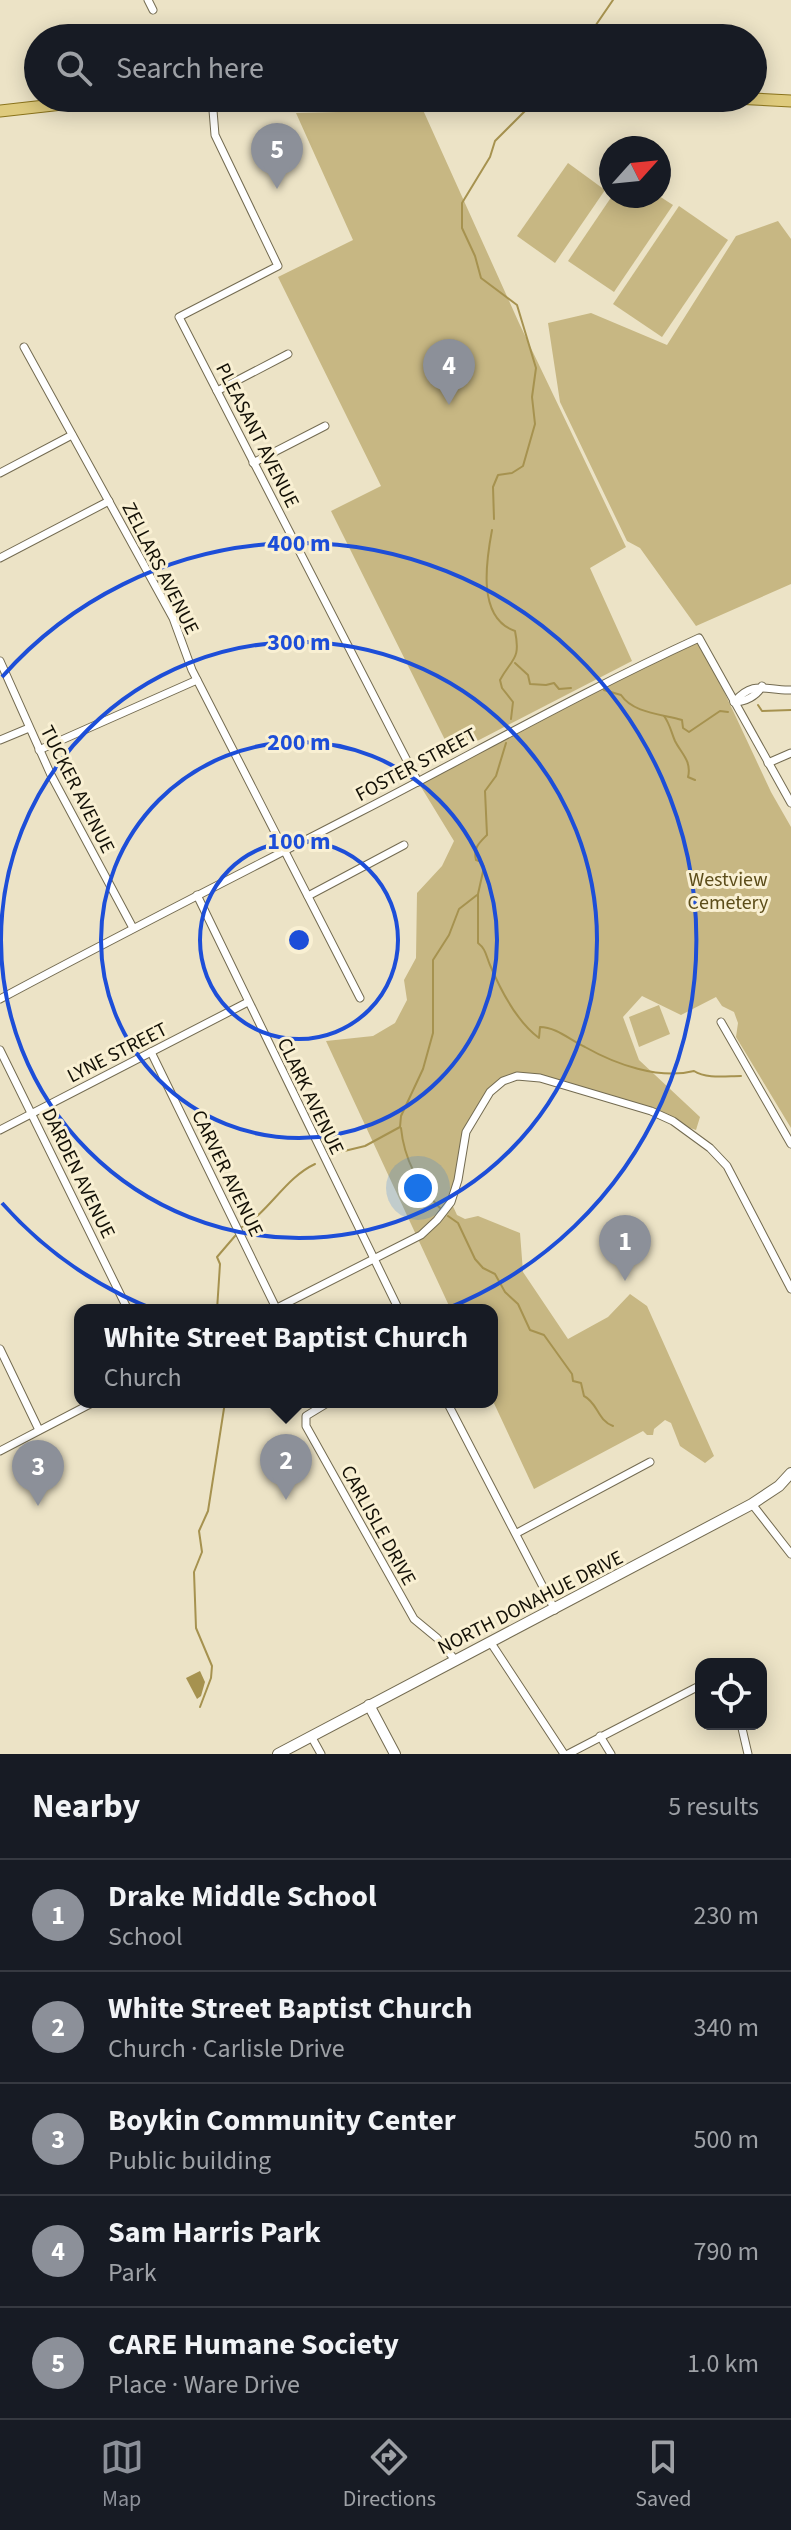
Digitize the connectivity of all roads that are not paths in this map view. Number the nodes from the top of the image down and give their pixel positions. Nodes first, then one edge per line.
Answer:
1 (148, 0) edge
2 (153, 10) dead end
3 (767, 100) edge
4 (791, 101) edge
5 (24, 108) edge
6 (0, 111) edge
7 (213, 112) edge
8 (24, 347) dead end
9 (288, 354) dead end
10 (217, 391) junction
11 (325, 426) dead end
12 (72, 435) junction
13 (253, 463) junction
14 (0, 473) edge
15 (109, 501) junction
16 (0, 558) edge
17 (0, 661) edge
18 (197, 680) junction
19 (791, 690) edge
20 (734, 702) junction
21 (29, 728) junction
22 (0, 740) edge
23 (39, 750) junction
24 (791, 753) edge
25 (768, 763) junction
26 (418, 782) junction
27 (791, 803) edge
28 (404, 845) dead end
29 (285, 850) junction
30 (197, 895) junction
31 (308, 896) junction
32 (133, 928) junction
33 (360, 998) dead end
34 (0, 999) edge
35 (248, 1002) junction
36 (721, 1022) dead end
37 (0, 1050) edge
38 (151, 1052) junction
39 (32, 1113) junction
40 (0, 1130) edge
41 (791, 1144) edge
42 (373, 1259) junction
43 (791, 1289) edge
44 (125, 1304) edge
45 (272, 1304) edge
46 (284, 1304) edge
47 (396, 1304) edge
48 (0, 1349) edge
49 (82, 1408) edge
50 (319, 1408) edge
51 (450, 1408) edge
52 (39, 1430) junction
53 (0, 1451) edge
54 (650, 1462) dead end
55 (791, 1473) edge
56 (752, 1504) junction
57 (517, 1533) junction
58 (791, 1554) edge
59 (555, 1610) junction
60 (491, 1643) junction
61 (456, 1661) junction
62 (695, 1688) edge
63 (369, 1705) junction
64 (742, 1730) edge
65 (311, 1736) junction
66 (600, 1736) junction
67 (278, 1754) edge
68 (321, 1754) edge
69 (395, 1754) edge
70 (566, 1754) edge
71 (611, 1754) edge
72 (748, 1754) edge

1 - 2 street
3 - 4 main road
5 - 6 main road
7 - 10 street, PLEASANT AVENUE
8 - 12 street, ZELLARS AVENUE
9 - 10 street
10 - 13 street, PLEASANT AVENUE
11 - 13 street
12 - 14 street
12 - 15 street, ZELLARS AVENUE
13 - 26 street, PLEASANT AVENUE
15 - 16 street
15 - 18 street, ZELLARS AVENUE
17 - 21 street, TUCKER AVENUE
18 - 23 street
18 - 29 street, ZELLARS AVENUE
19 - 20 street
20 - 25 street
20 - 26 street, FOSTER STREET
21 - 22 street
21 - 23 street, TUCKER AVENUE
23 - 32 street, TUCKER AVENUE
24 - 25 street
25 - 27 street
26 - 29 street, FOSTER STREET
28 - 31 street
29 - 30 street, FOSTER STREET
29 - 31 street, ZELLARS AVENUE
30 - 32 street, FOSTER STREET
30 - 35 street, CLARK AVENUE
31 - 33 street, ZELLARS AVENUE
32 - 34 street, FOSTER STREET
35 - 38 street, LYNE STREET
35 - 42 street, CLARK AVENUE
36 - 41 street
37 - 39 street, DARDEN AVENUE
38 - 39 street, LYNE STREET
38 - 45 street, CARVER AVENUE
39 - 40 street, LYNE STREET
39 - 44 street, DARDEN AVENUE
42 - 43 street
42 - 46 street
42 - 47 street, CLARK AVENUE
48 - 52 street
49 - 52 street
50 - 61 street, CARLISLE DRIVE
51 - 57 street
52 - 53 street
54 - 57 street
55 - 56 street, NORTH DONAHUE DRIVE
56 - 58 street
56 - 59 street, NORTH DONAHUE DRIVE
57 - 59 street
59 - 60 street, NORTH DONAHUE DRIVE
60 - 61 street, NORTH DONAHUE DRIVE
60 - 70 street
61 - 63 street, NORTH DONAHUE DRIVE
62 - 66 street
63 - 65 street, NORTH DONAHUE DRIVE
63 - 69 street
64 - 72 street
65 - 67 street, NORTH DONAHUE DRIVE
65 - 68 street
66 - 70 street
66 - 71 street

